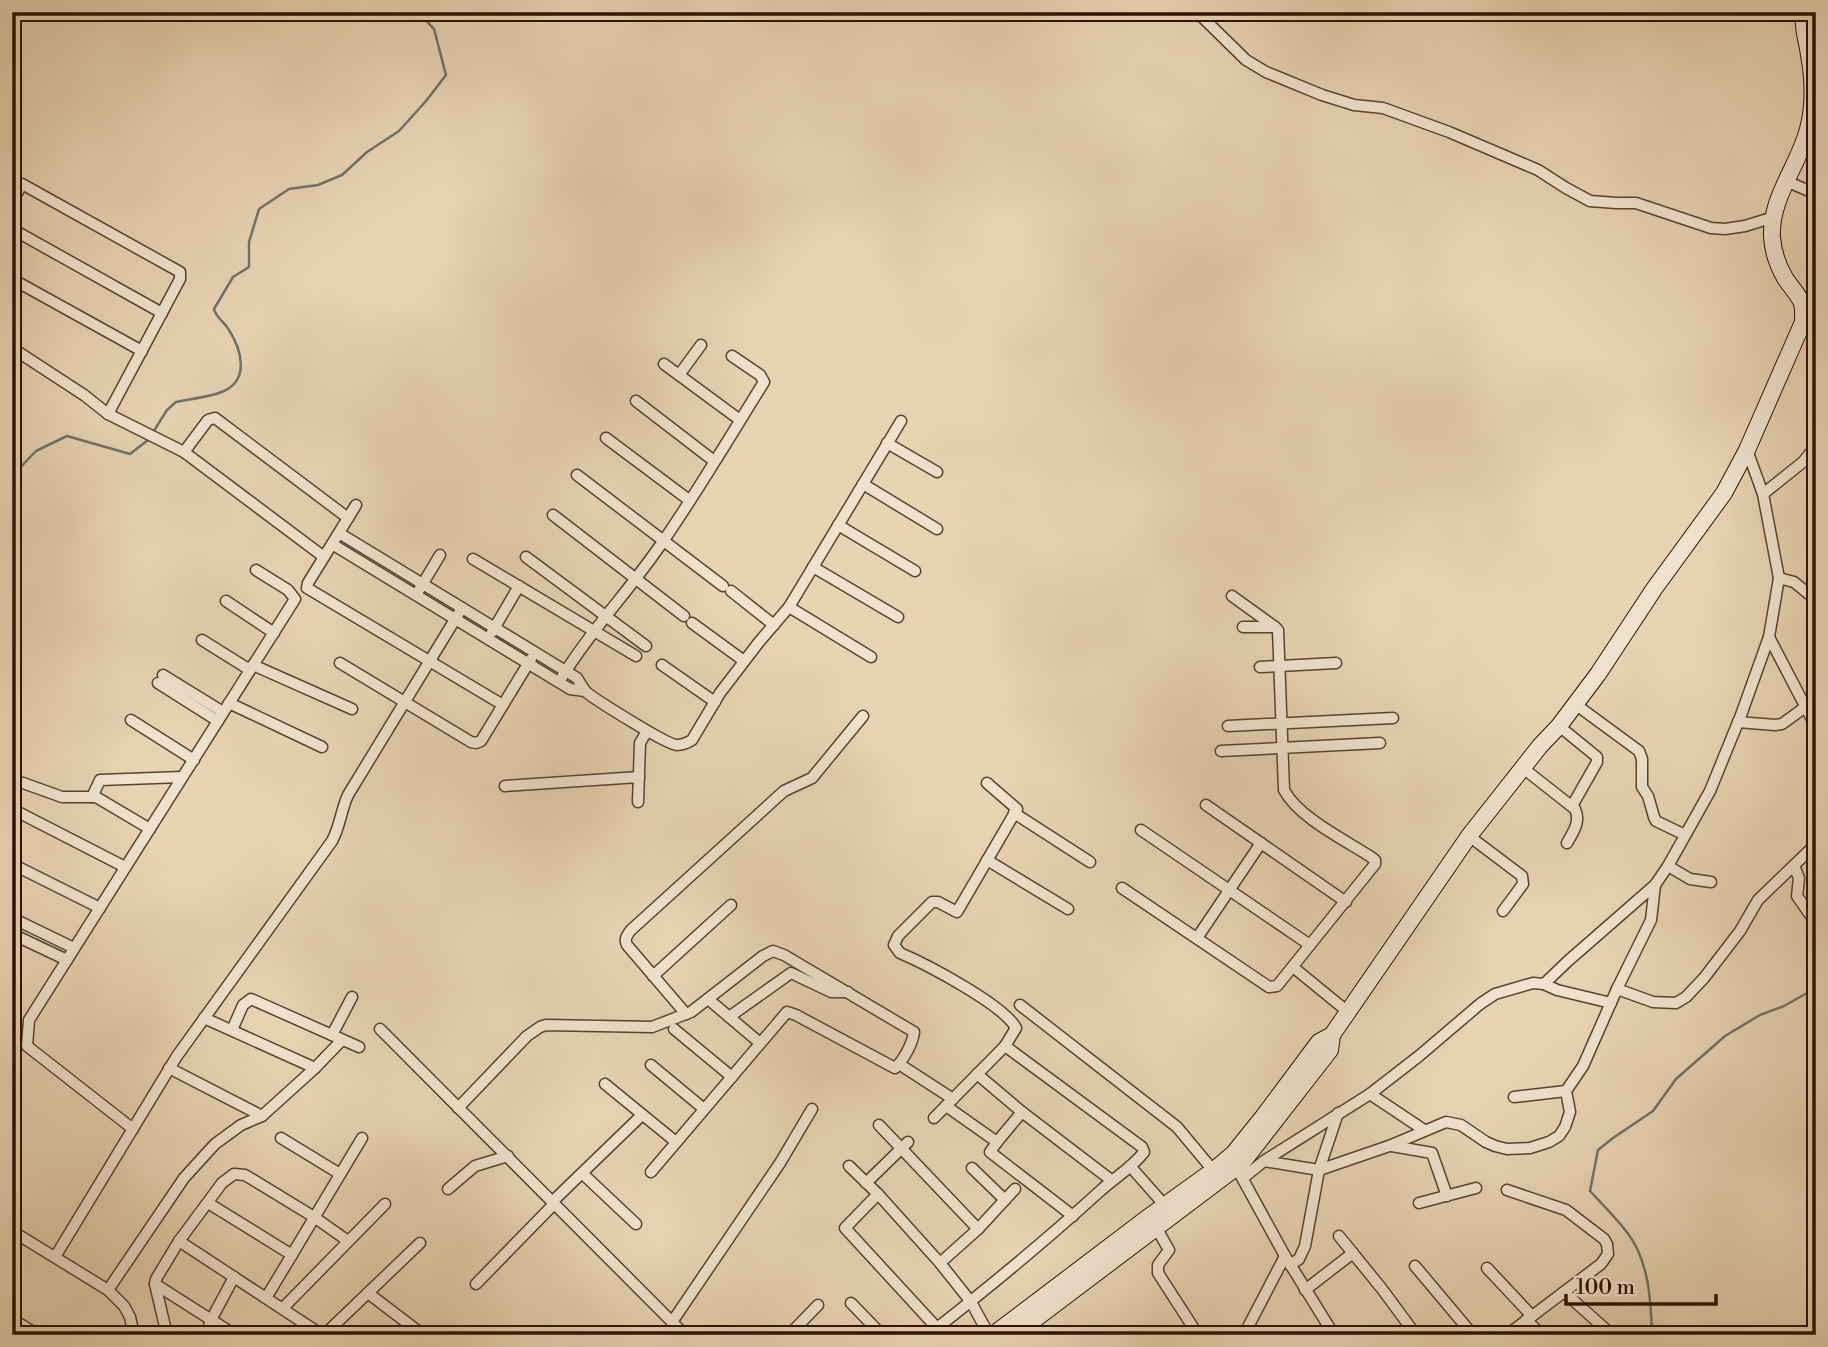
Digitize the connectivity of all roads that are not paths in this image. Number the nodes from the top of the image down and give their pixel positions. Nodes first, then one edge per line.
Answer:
1 (1196, 12) edge
2 (1804, 12) edge
3 (1811, 43) edge
4 (1813, 112) edge
5 (12, 176) edge
6 (1786, 181) junction
7 (22, 184) junction
8 (1816, 194) edge
9 (12, 202) edge
10 (1774, 217) junction
11 (12, 229) edge
12 (12, 279) edge
13 (162, 313) junction
14 (1813, 316) edge
15 (1798, 334) junction
16 (701, 345) dead end
17 (12, 348) edge
18 (142, 351) junction
19 (732, 356) dead end
20 (664, 364) dead end
21 (679, 375) junction
22 (636, 401) dead end
23 (108, 414) junction
24 (740, 420) junction
25 (901, 421) dead end
26 (606, 438) dead end
27 (887, 443) junction
28 (1816, 446) edge
29 (1746, 450) junction
30 (184, 452) junction
31 (714, 461) junction
32 (937, 472) dead end
33 (577, 475) dead end
34 (863, 484) junction
35 (1763, 494) junction
36 (690, 500) junction
37 (356, 505) dead end
38 (553, 515) dead end
39 (348, 518) junction
40 (838, 526) junction
41 (937, 529) dead end
42 (339, 533) junction
43 (664, 541) junction
44 (332, 544) junction
45 (440, 555) dead end
46 (324, 557) junction
47 (526, 557) dead end
48 (474, 559) dead end
49 (813, 567) junction
50 (256, 570) dead end
51 (915, 571) dead end
52 (1779, 578) junction
53 (636, 579) junction
54 (423, 584) junction
55 (519, 586) junction
56 (416, 595) junction
57 (1232, 596) dead end
58 (1816, 600) edge
59 (226, 601) dead end
60 (789, 607) junction
61 (462, 608) junction
62 (606, 617) junction
63 (898, 617) dead end
64 (455, 619) junction
65 (774, 625) junction
66 (1243, 627) dead end
67 (1275, 627) junction
68 (495, 628) junction
69 (594, 631) junction
70 (274, 633) junction
71 (1769, 637) junction
72 (488, 639) junction
73 (202, 640) dead end
74 (646, 646) dead end
75 (536, 653) junction
76 (636, 656) dead end
77 (871, 657) dead end
78 (744, 661) junction
79 (429, 662) junction
80 (340, 663) dead end
81 (1336, 663) dead end
82 (528, 664) junction
83 (1281, 665) junction
84 (662, 666) dead end
85 (252, 667) junction
86 (1260, 667) dead end
87 (566, 671) junction
88 (161, 679) dead end
89 (559, 682) junction
90 (585, 691) junction
91 (405, 702) junction
92 (715, 702) junction
93 (1575, 704) junction
94 (503, 705) junction
95 (1804, 708) junction
96 (352, 709) dead end
97 (223, 712) junction
98 (863, 716) dead end
99 (1393, 718) dead end
100 (131, 720) dead end
101 (1738, 722) junction
102 (1282, 723) junction
103 (1228, 726) dead end
104 (1559, 726) junction
105 (1816, 727) edge
106 (647, 731) junction
107 (1380, 743) dead end
108 (322, 747) dead end
109 (1283, 747) junction
110 (1221, 751) dead end
111 (194, 760) junction
112 (1523, 768) junction
113 (183, 777) junction
114 (639, 777) junction
115 (12, 783) edge
116 (987, 783) dead end
117 (505, 786) dead end
118 (92, 797) junction
119 (638, 802) dead end
120 (1206, 806) dead end
121 (1572, 806) junction
122 (12, 809) edge
123 (1014, 813) junction
124 (150, 829) junction
125 (1141, 830) dead end
126 (1685, 835) junction
127 (1469, 836) junction
128 (1261, 843) junction
129 (1567, 843) dead end
130 (1816, 844) edge
131 (987, 860) junction
132 (1090, 862) dead end
133 (12, 864) edge
134 (1668, 866) junction
135 (1794, 866) junction
136 (125, 867) junction
137 (1711, 882) dead end
138 (1655, 885) junction
139 (1122, 888) dead end
140 (1230, 890) junction
141 (1346, 902) junction
142 (731, 905) dead end
143 (100, 908) junction
144 (1068, 909) dead end
145 (1503, 911) dead end
146 (12, 918) edge
147 (1816, 923) edge
148 (12, 934) edge
149 (1197, 939) junction
150 (1310, 945) junction
151 (74, 948) junction
152 (67, 960) junction
153 (1293, 967) junction
154 (653, 976) junction
155 (1544, 984) junction
156 (1617, 989) junction
157 (848, 992) junction
158 (352, 997) dead end
159 (708, 999) junction
160 (1611, 1003) junction
161 (1020, 1005) dead end
162 (1349, 1012) junction
163 (686, 1014) junction
164 (729, 1017) junction
165 (204, 1018) junction
166 (380, 1029) dead end
167 (674, 1029) dead end
168 (232, 1030) junction
169 (337, 1038) junction
170 (760, 1043) junction
171 (1005, 1046) junction
172 (359, 1047) dead end
173 (651, 1065) dead end
174 (899, 1065) junction
175 (169, 1068) junction
176 (315, 1068) junction
177 (977, 1074) junction
178 (732, 1076) junction
179 (605, 1084) dead end
180 (1566, 1091) junction
181 (1370, 1094) junction
182 (1514, 1097) dead end
183 (950, 1103) junction
184 (458, 1108) junction
185 (704, 1109) junction
186 (812, 1109) dead end
187 (1022, 1112) junction
188 (1338, 1113) junction
189 (642, 1115) junction
190 (262, 1116) junction
191 (934, 1118) dead end
192 (879, 1125) dead end
193 (133, 1129) junction
194 (1424, 1130) junction
195 (281, 1138) dead end
196 (362, 1138) dead end
197 (676, 1142) junction
198 (997, 1142) junction
199 (905, 1146) junction
200 (1389, 1146) junction
201 (508, 1156) junction
202 (1264, 1161) junction
203 (849, 1166) dead end
204 (1130, 1166) junction
205 (972, 1168) dead end
206 (1235, 1168) junction
207 (1319, 1170) junction
208 (651, 1172) dead end
209 (340, 1174) junction
210 (583, 1174) junction
211 (1217, 1175) junction
212 (1111, 1180) junction
213 (866, 1183) junction
214 (1476, 1188) dead end
215 (448, 1189) dead end
216 (1015, 1189) dead end
217 (1507, 1189) dead end
218 (878, 1195) junction
219 (1447, 1196) junction
220 (1005, 1200) junction
221 (208, 1203) junction
222 (553, 1203) junction
223 (1419, 1203) dead end
224 (385, 1204) dead end
225 (1169, 1210) junction
226 (1073, 1216) junction
227 (314, 1217) junction
228 (1153, 1222) junction
229 (636, 1224) dead end
230 (978, 1228) junction
231 (12, 1231) edge
232 (1339, 1236) dead end
233 (179, 1241) junction
234 (348, 1241) junction
235 (420, 1243) dead end
236 (1353, 1253) junction
237 (292, 1255) junction
238 (55, 1257) junction
239 (1288, 1260) junction
240 (940, 1263) junction
241 (1415, 1266) dead end
242 (1488, 1268) dead end
243 (234, 1277) junction
244 (155, 1284) junction
245 (476, 1284) dead end
246 (108, 1290) junction
247 (1305, 1290) junction
248 (1564, 1292) junction
249 (368, 1293) junction
250 (266, 1298) junction
251 (971, 1302) junction
252 (851, 1303) dead end
253 (818, 1305) dead end
254 (283, 1308) junction
255 (1529, 1318) junction
256 (12, 1319) edge
257 (211, 1320) junction
258 (672, 1322) junction
259 (1248, 1327) dead end
260 (932, 1331) edge
261 (422, 1334) edge
262 (38, 1335) edge
263 (134, 1335) edge
264 (167, 1335) edge
265 (206, 1335) edge
266 (235, 1335) edge
267 (323, 1335) edge
268 (685, 1335) edge
269 (789, 1335) edge
270 (882, 1335) edge
271 (991, 1335) edge
272 (1014, 1335) edge
273 (1198, 1335) edge
274 (1335, 1335) edge
275 (1416, 1335) edge
276 (1473, 1335) edge
277 (1507, 1335) edge
278 (1542, 1335) edge
279 (1612, 1335) edge

1 - 10 street
2 - 3 street
3 - 4 street
4 - 6 street
5 - 7 street
6 - 8 street
6 - 10 street
7 - 9 street
7 - 13 street
10 - 15 street
11 - 13 street
12 - 18 street
13 - 18 street
14 - 15 street
15 - 29 street
16 - 21 street
17 - 23 street
18 - 23 street
19 - 24 street
20 - 21 street
21 - 24 street
22 - 31 street
23 - 30 street
24 - 31 street
25 - 27 street
26 - 36 street
27 - 32 street
27 - 34 street
28 - 35 street
29 - 35 street
29 - 93 street
30 - 39 street
30 - 46 street
31 - 36 street
33 - 43 street
34 - 40 street
34 - 41 street
35 - 52 street
36 - 43 street
37 - 39 street
38 - 53 street
39 - 42 street
40 - 49 street
40 - 51 street
42 - 44 street
42 - 54 street
43 - 53 street
43 - 65 street
44 - 46 street
44 - 56 street
45 - 54 street
46 - 79 street
47 - 62 street
48 - 55 street
49 - 60 street
49 - 63 street
50 - 70 street
52 - 58 street
52 - 71 street
53 - 62 street
53 - 78 street
54 - 56 street
54 - 61 street
55 - 68 street
55 - 69 street
56 - 64 street
57 - 67 street
59 - 70 street
60 - 65 street
60 - 77 street
61 - 64 street
61 - 68 street
62 - 69 street
62 - 74 street
64 - 72 street
64 - 79 street
65 - 78 street
66 - 67 street
67 - 83 street
68 - 72 street
68 - 75 street
69 - 76 street
69 - 87 street
70 - 85 street
71 - 95 street
71 - 101 street
72 - 82 street
73 - 85 street
75 - 82 street
75 - 87 street
78 - 92 street
79 - 91 street
79 - 94 street
80 - 91 street
81 - 83 street
82 - 89 street
82 - 94 street
83 - 86 street
83 - 102 street
84 - 92 street
85 - 96 street
85 - 97 street
87 - 89 street
87 - 90 street
88 - 97 street
89 - 90 street
90 - 106 street
91 - 94 street
91 - 165 street
92 - 106 street
93 - 104 street
93 - 126 street
95 - 101 street
95 - 105 street
97 - 108 street
97 - 111 street
98 - 154 street
99 - 102 street
100 - 111 street
101 - 126 street
102 - 103 street
102 - 109 street
104 - 112 street
104 - 121 street
106 - 114 street
107 - 109 street
109 - 110 street
109 - 141 street
111 - 113 street
112 - 121 street
112 - 127 street
113 - 118 street
113 - 124 street
114 - 117 street
114 - 119 street
115 - 118 street
116 - 123 street
118 - 124 street
120 - 128 street
121 - 129 street
122 - 136 street
123 - 131 street
123 - 132 street
124 - 136 street
125 - 140 street
126 - 134 street
127 - 145 street
127 - 162 street
128 - 140 street
128 - 141 street
130 - 135 street
131 - 144 street
131 - 171 street
133 - 143 street
134 - 137 street
134 - 138 street
135 - 147 street
135 - 156 street
136 - 143 street
138 - 155 street
138 - 156 street
139 - 149 street
140 - 149 street
140 - 150 street
141 - 150 street
142 - 154 street
143 - 151 street
146 - 151 street
148 - 152 street
149 - 153 street
150 - 153 street
151 - 152 street
152 - 193 street
153 - 162 street
154 - 163 street
155 - 160 street
155 - 181 street
156 - 160 street
157 - 159 street
157 - 164 street
157 - 174 street
158 - 169 street
159 - 163 street
159 - 164 street
160 - 180 street
161 - 211 street
162 - 206 street
163 - 184 street
164 - 170 street
165 - 168 street
165 - 175 street
166 - 184 street
167 - 178 street
168 - 169 street
168 - 176 street
169 - 172 street
169 - 176 street
170 - 174 street
170 - 178 street
171 - 177 street
171 - 204 street
173 - 185 street
174 - 183 street
175 - 190 street
175 - 193 street
176 - 190 street
177 - 183 street
177 - 187 street
178 - 185 street
179 - 189 street
180 - 182 street
180 - 194 street
181 - 188 street
181 - 194 street
183 - 191 street
183 - 198 street
184 - 201 street
185 - 197 street
186 - 258 street
187 - 198 street
187 - 212 street
188 - 202 street
188 - 207 street
189 - 197 street
189 - 210 street
190 - 246 street
192 - 199 street
193 - 238 street
194 - 200 street
195 - 209 street
196 - 209 street
197 - 208 street
198 - 226 street
199 - 213 street
199 - 230 street
200 - 207 street
200 - 219 street
201 - 215 street
201 - 222 street
202 - 206 street
202 - 207 street
203 - 213 street
204 - 212 street
204 - 225 street
205 - 220 street
206 - 211 street
206 - 239 street
207 - 239 street
209 - 227 street
210 - 222 street
210 - 229 street
211 - 225 street
212 - 226 street
213 - 218 street
214 - 219 street
216 - 220 street
217 - 248 street
218 - 240 street
218 - 260 street
219 - 223 street
220 - 230 street
221 - 227 street
221 - 233 street
221 - 237 street
222 - 245 street
222 - 258 street
224 - 234 street
225 - 228 street
226 - 251 street
227 - 234 street
227 - 237 street
228 - 271 street
228 - 272 street
228 - 273 street
230 - 240 street
231 - 238 street
232 - 236 street
233 - 243 street
233 - 244 street
234 - 254 street
235 - 249 street
236 - 247 street
236 - 275 street
237 - 250 street
238 - 246 street
239 - 247 street
239 - 259 street
240 - 251 street
241 - 276 street
242 - 255 street
243 - 250 street
243 - 257 street
244 - 257 street
244 - 264 street
246 - 263 street
247 - 274 street
248 - 255 street
248 - 279 street
249 - 261 street
249 - 267 street
250 - 254 street
251 - 260 street
251 - 271 street
252 - 270 street
253 - 269 street
254 - 267 street
255 - 277 street
255 - 278 street
256 - 262 street
257 - 265 street
257 - 266 street
258 - 268 street

